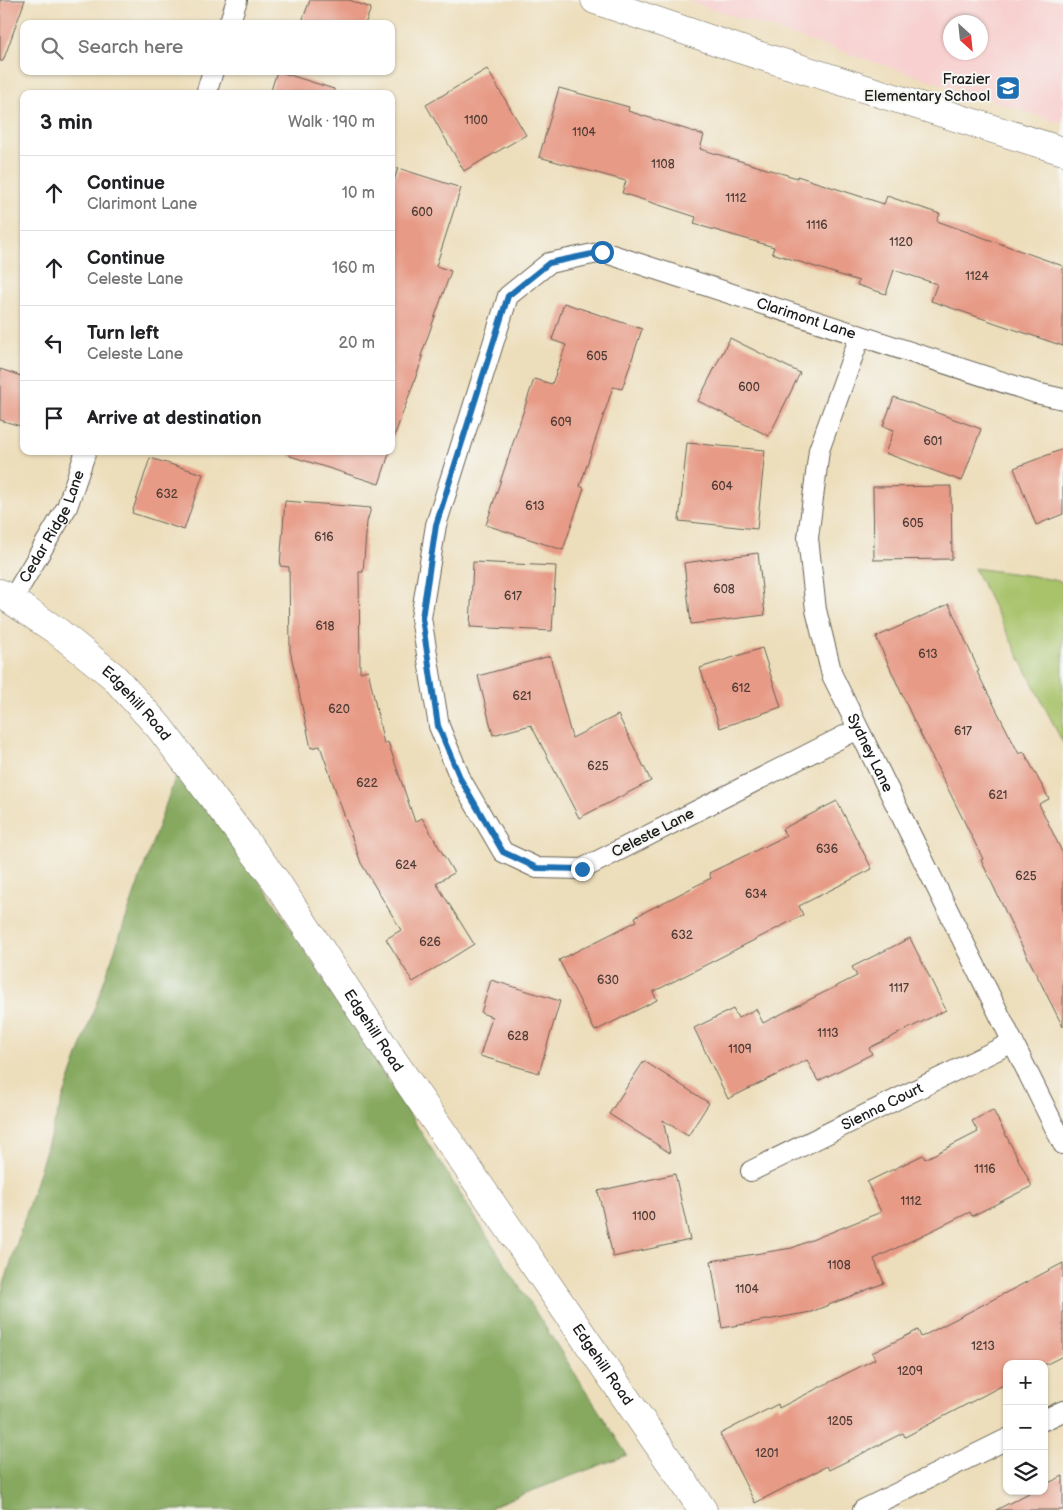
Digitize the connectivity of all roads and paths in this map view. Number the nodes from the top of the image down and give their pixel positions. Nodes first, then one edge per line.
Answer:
1 (237, 0) edge
2 (595, 0) edge
3 (230, 20) edge
4 (212, 75) edge
5 (207, 90) edge
6 (1063, 151) edge
7 (549, 263) joint
8 (860, 336) junction
9 (1063, 399) edge
10 (85, 455) edge
11 (6, 596) edge
12 (858, 728) junction
13 (1013, 1042) junction
14 (1063, 1144) edge
15 (751, 1172) dead end
16 (1063, 1410) edge
17 (1048, 1418) edge
18 (1003, 1440) edge
19 (703, 1510) edge
20 (863, 1510) edge

1 - 3 street
2 - 6 street
4 - 5 street
7 - 8 street, Clarimont Lane
7 - 12 street, Celeste Lane
8 - 9 street, Clarimont Lane
8 - 12 street, Sydney Lane
10 - 11 street, Cedar Ridge Lane
11 - 19 street, Edgehill Road
12 - 13 street, Sydney Lane
13 - 14 street, Sydney Lane
13 - 15 street, Sienna Court
16 - 17 street
18 - 20 street

